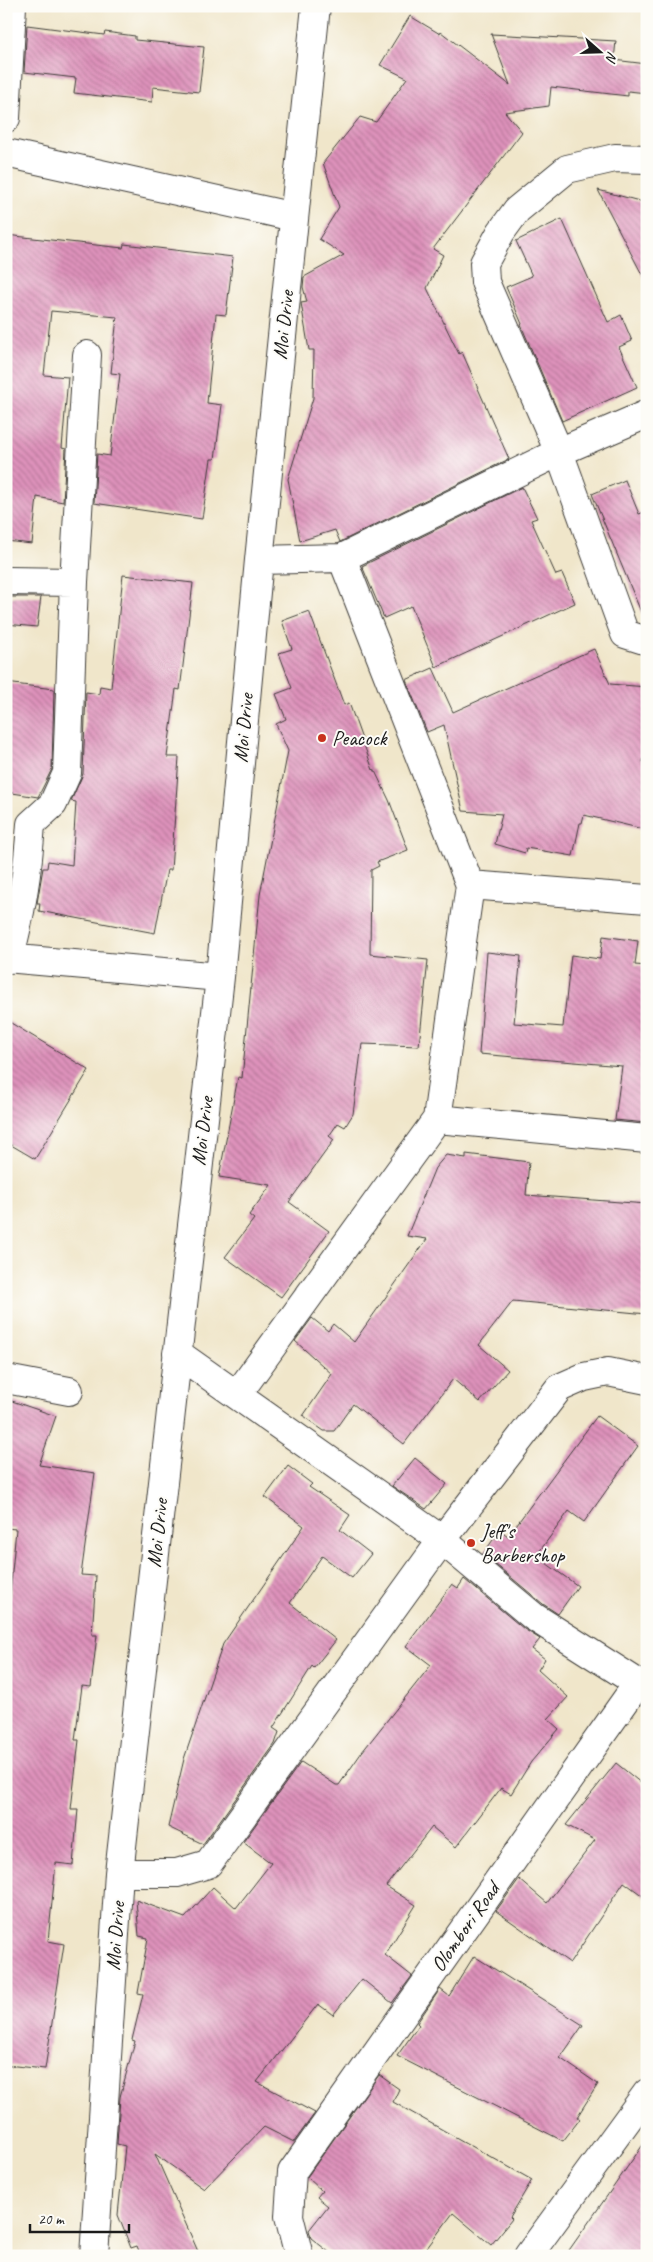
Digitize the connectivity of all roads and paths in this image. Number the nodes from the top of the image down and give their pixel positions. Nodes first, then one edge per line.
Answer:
1 (12, 6) edge
2 (316, 6) edge
3 (6, 118) edge
4 (6, 153) edge
5 (647, 159) edge
6 (294, 217) junction
7 (87, 355) dead end
8 (647, 414) edge
9 (559, 452) junction
10 (342, 558) junction
11 (259, 560) junction
12 (6, 582) edge
13 (74, 582) junction
14 (647, 641) edge
15 (470, 885) junction
16 (647, 899) edge
17 (8, 958) edge
18 (220, 977) junction
19 (437, 1119) junction
20 (647, 1139) edge
21 (177, 1353) junction
22 (6, 1379) edge
23 (647, 1380) edge
24 (69, 1392) dead end
25 (237, 1395) junction
26 (442, 1540) junction
27 (643, 1686) edge
28 (119, 1873) junction
29 (647, 2093) edge
30 (94, 2256) edge
31 (298, 2256) edge
32 (528, 2256) edge

1 - 3 street
2 - 6 street, Moi Drive
4 - 6 street
5 - 9 street
6 - 11 street, Moi Drive
7 - 13 street
8 - 9 street
9 - 10 street
9 - 14 street
10 - 11 street
10 - 15 street
11 - 18 street, Moi Drive
12 - 13 street
13 - 17 street
15 - 16 street
15 - 19 street
17 - 18 street
18 - 21 street, Moi Drive
19 - 20 street
19 - 25 street
21 - 25 street
21 - 28 street, Moi Drive
22 - 24 street
23 - 26 street
25 - 26 street
26 - 27 street
26 - 28 street
27 - 31 street, Olombori Road
28 - 30 street, Moi Drive
29 - 32 street

